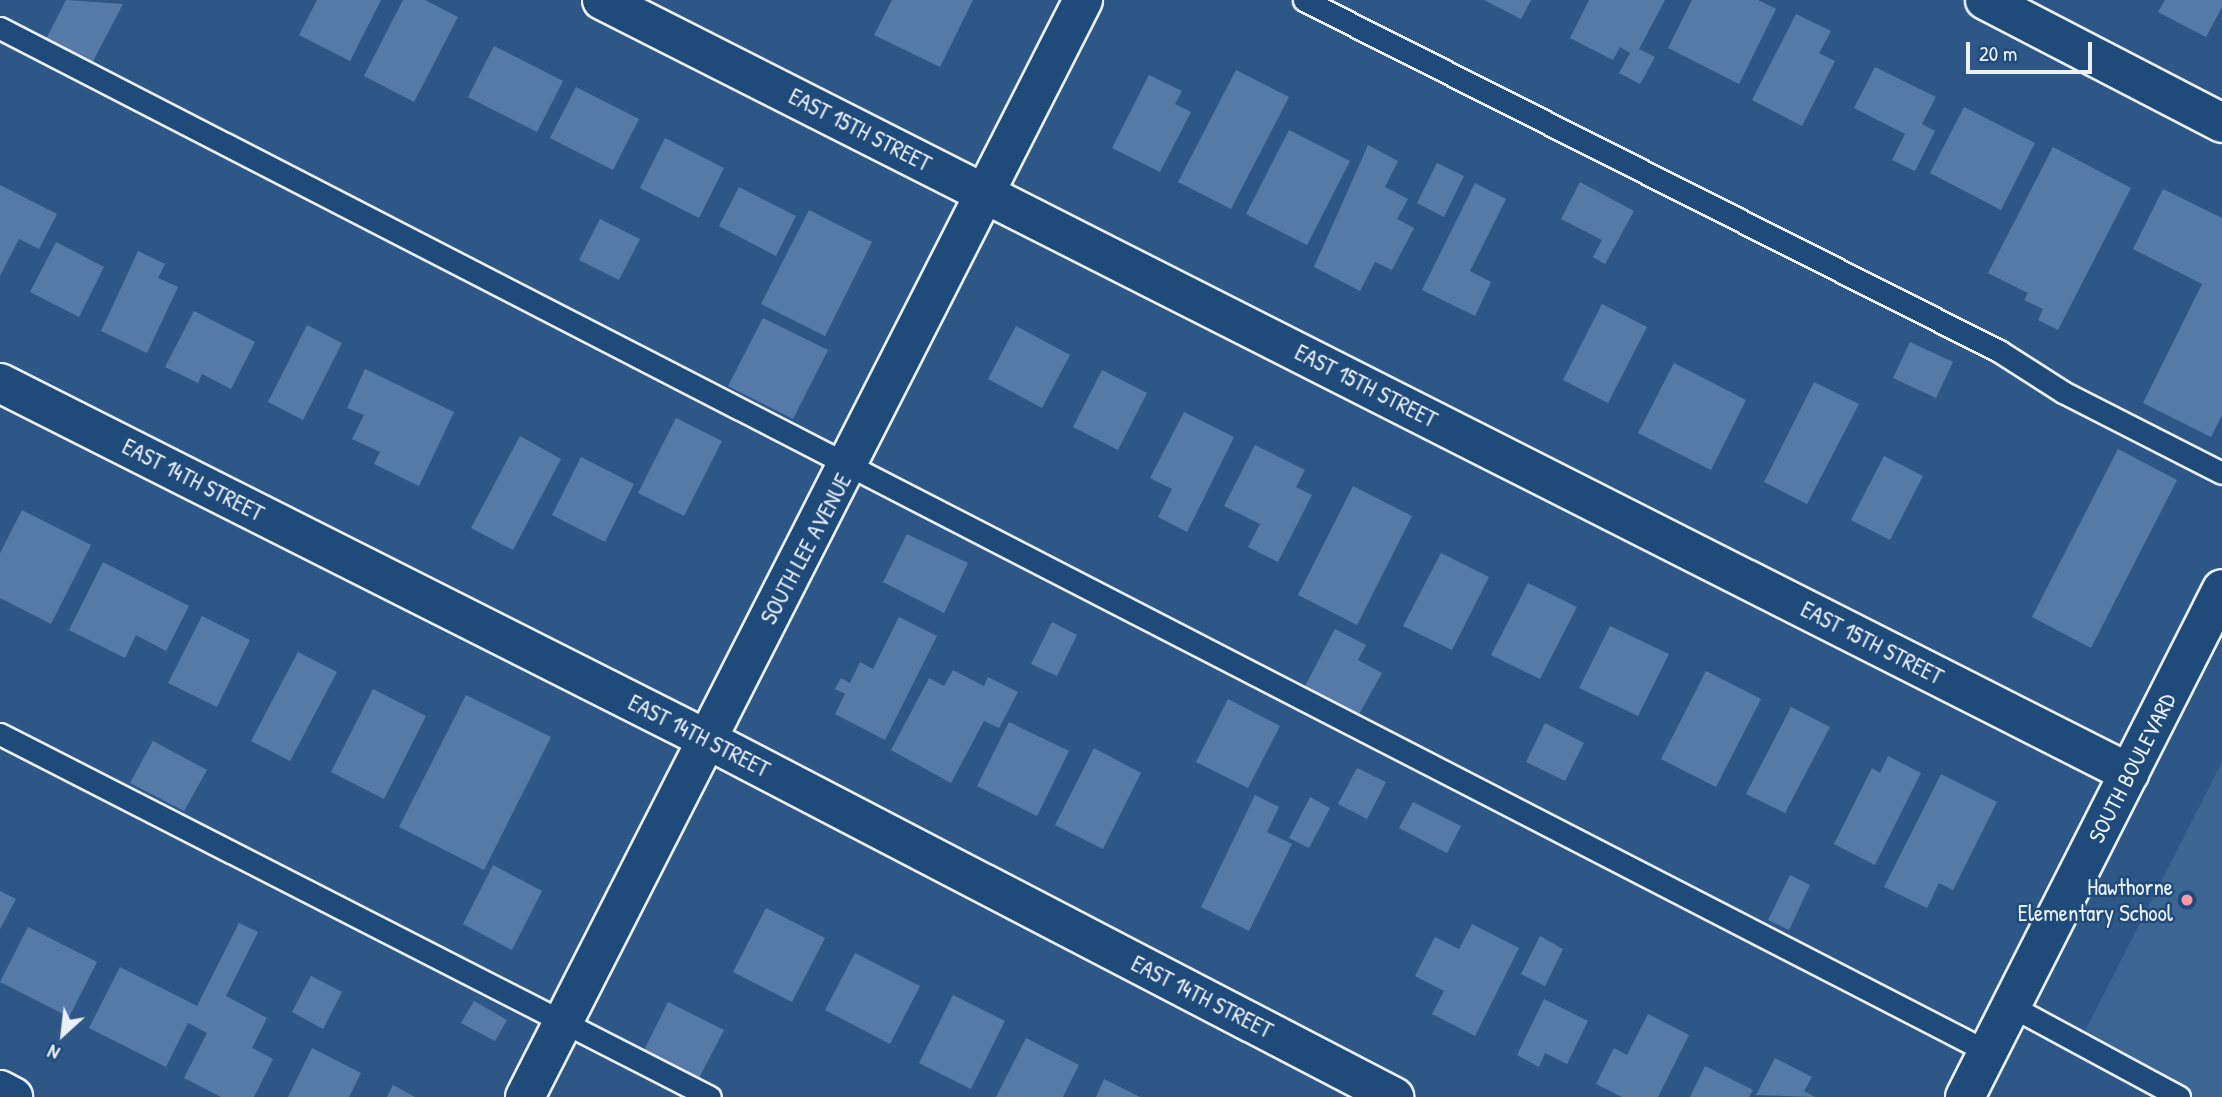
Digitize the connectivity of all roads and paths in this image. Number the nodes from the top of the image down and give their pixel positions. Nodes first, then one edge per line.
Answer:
1 (602, 0) edge
2 (1083, 0) edge
3 (1304, 0) edge
4 (1984, 0) edge
5 (0, 28) edge
6 (2222, 123) edge
7 (983, 193) junction
8 (0, 383) edge
9 (849, 465) junction
10 (2222, 473) edge
11 (2222, 589) edge
12 (0, 734) edge
13 (706, 739) junction
14 (2129, 773) junction
15 (2011, 1006) junction
16 (561, 1022) junction
17 (1988, 1052) junction
18 (0, 1090) edge
19 (13, 1097) edge
20 (525, 1097) edge
21 (710, 1097) edge
22 (1394, 1097) edge
23 (1965, 1097) edge
24 (2179, 1097) edge

1 - 7 street, EAST 15TH STREET
2 - 7 street, SOUTH LEE AVENUE
3 - 10 lane
4 - 6 street
5 - 9 lane
7 - 9 street, SOUTH LEE AVENUE
7 - 14 street, EAST 15TH STREET
8 - 13 street, EAST 14TH STREET
9 - 13 street, SOUTH LEE AVENUE
9 - 17 lane
11 - 14 street, SOUTH BOULEVARD
12 - 16 lane
13 - 16 street, SOUTH LEE AVENUE
13 - 22 street, EAST 14TH STREET
14 - 15 street, SOUTH BOULEVARD
15 - 17 street, SOUTH BOULEVARD
15 - 24 lane
16 - 20 street, SOUTH LEE AVENUE
16 - 21 lane
17 - 23 street, SOUTH BOULEVARD
18 - 19 street

